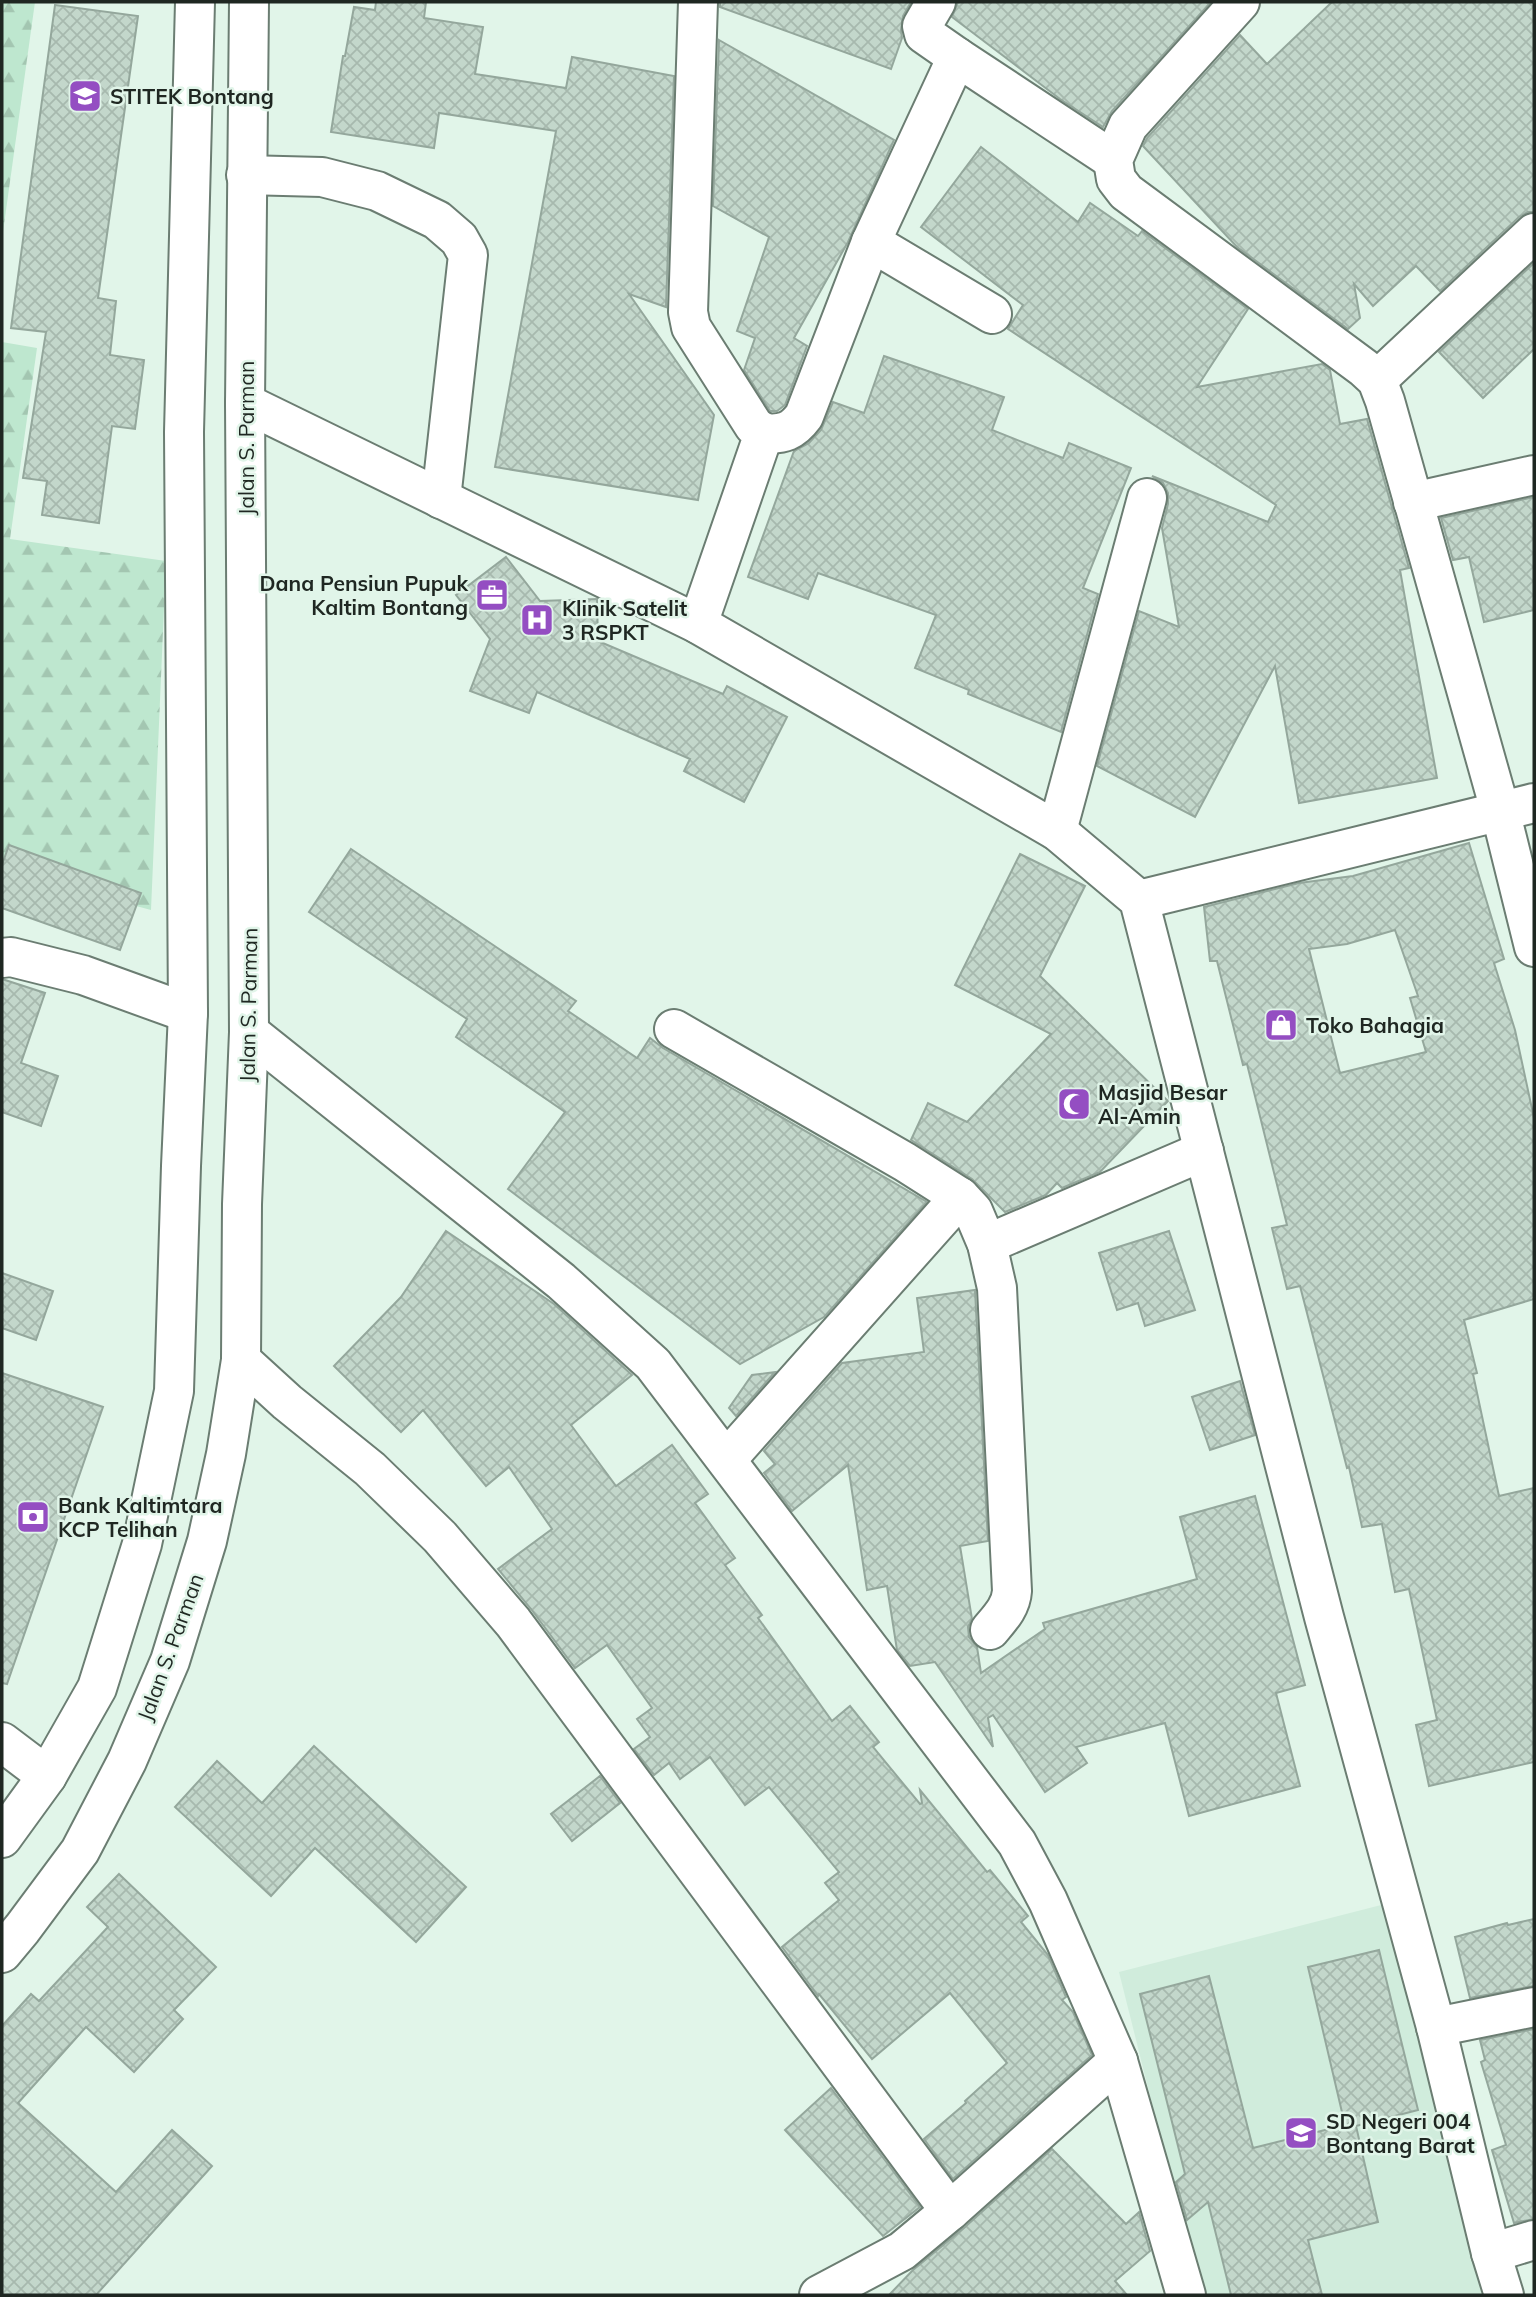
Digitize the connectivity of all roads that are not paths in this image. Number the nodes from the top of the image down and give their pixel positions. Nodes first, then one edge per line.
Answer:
1 (195, 2) edge
2 (249, 2) edge
3 (698, 2) edge
4 (936, 2) edge
5 (1240, 2) edge
6 (957, 57) junction
7 (1113, 160) junction
8 (246, 175) junction
9 (1534, 233) edge
10 (871, 242) junction
11 (992, 314) dead end
12 (1377, 380) junction
13 (245, 403) junction
14 (764, 433) junction
15 (1534, 475) edge
16 (1147, 498) dead end
17 (441, 499) junction
18 (1413, 502) junction
19 (698, 624) junction
20 (1517, 806) edge
21 (1057, 831) junction
22 (1139, 900) junction
23 (1534, 947) edge
24 (2, 958) edge
25 (188, 1013) junction
26 (674, 1029) dead end
27 (249, 1032) junction
28 (1204, 1152) junction
29 (960, 1197) junction
30 (987, 1244) junction
31 (241, 1360) junction
32 (727, 1458) junction
33 (990, 1630) dead end
34 (2, 1742) edge
35 (47, 1776) junction
36 (2, 1838) edge
37 (2, 1953) edge
38 (1534, 2007) edge
39 (1436, 2027) junction
40 (1118, 2061) junction
41 (950, 2211) junction
42 (1534, 2240) edge
43 (1491, 2253) junction
44 (819, 2295) edge
45 (1186, 2295) edge
46 (1504, 2295) edge

1 - 25 street
2 - 8 street, Jalan S. Parman
3 - 14 street
4 - 6 street
5 - 7 street
6 - 7 street
6 - 10 street
7 - 12 street
8 - 13 street, Jalan S. Parman
8 - 17 street
9 - 12 street
10 - 11 street
10 - 14 street
12 - 18 street
13 - 17 street
13 - 27 street, Jalan S. Parman
14 - 19 street
15 - 18 street
16 - 21 street
17 - 19 street
18 - 20 street
19 - 21 street
20 - 22 street
20 - 23 street
21 - 22 street
22 - 28 street
24 - 25 street
25 - 35 street
26 - 29 street
27 - 31 street, Jalan S. Parman
27 - 32 street
28 - 30 street
28 - 39 street
29 - 30 street
29 - 32 street
30 - 33 street
31 - 37 street, Jalan S. Parman
31 - 41 street
32 - 40 street
34 - 35 street
35 - 36 street
38 - 39 street
39 - 43 street
40 - 41 street
40 - 45 street
41 - 44 street
42 - 43 street
43 - 46 street

